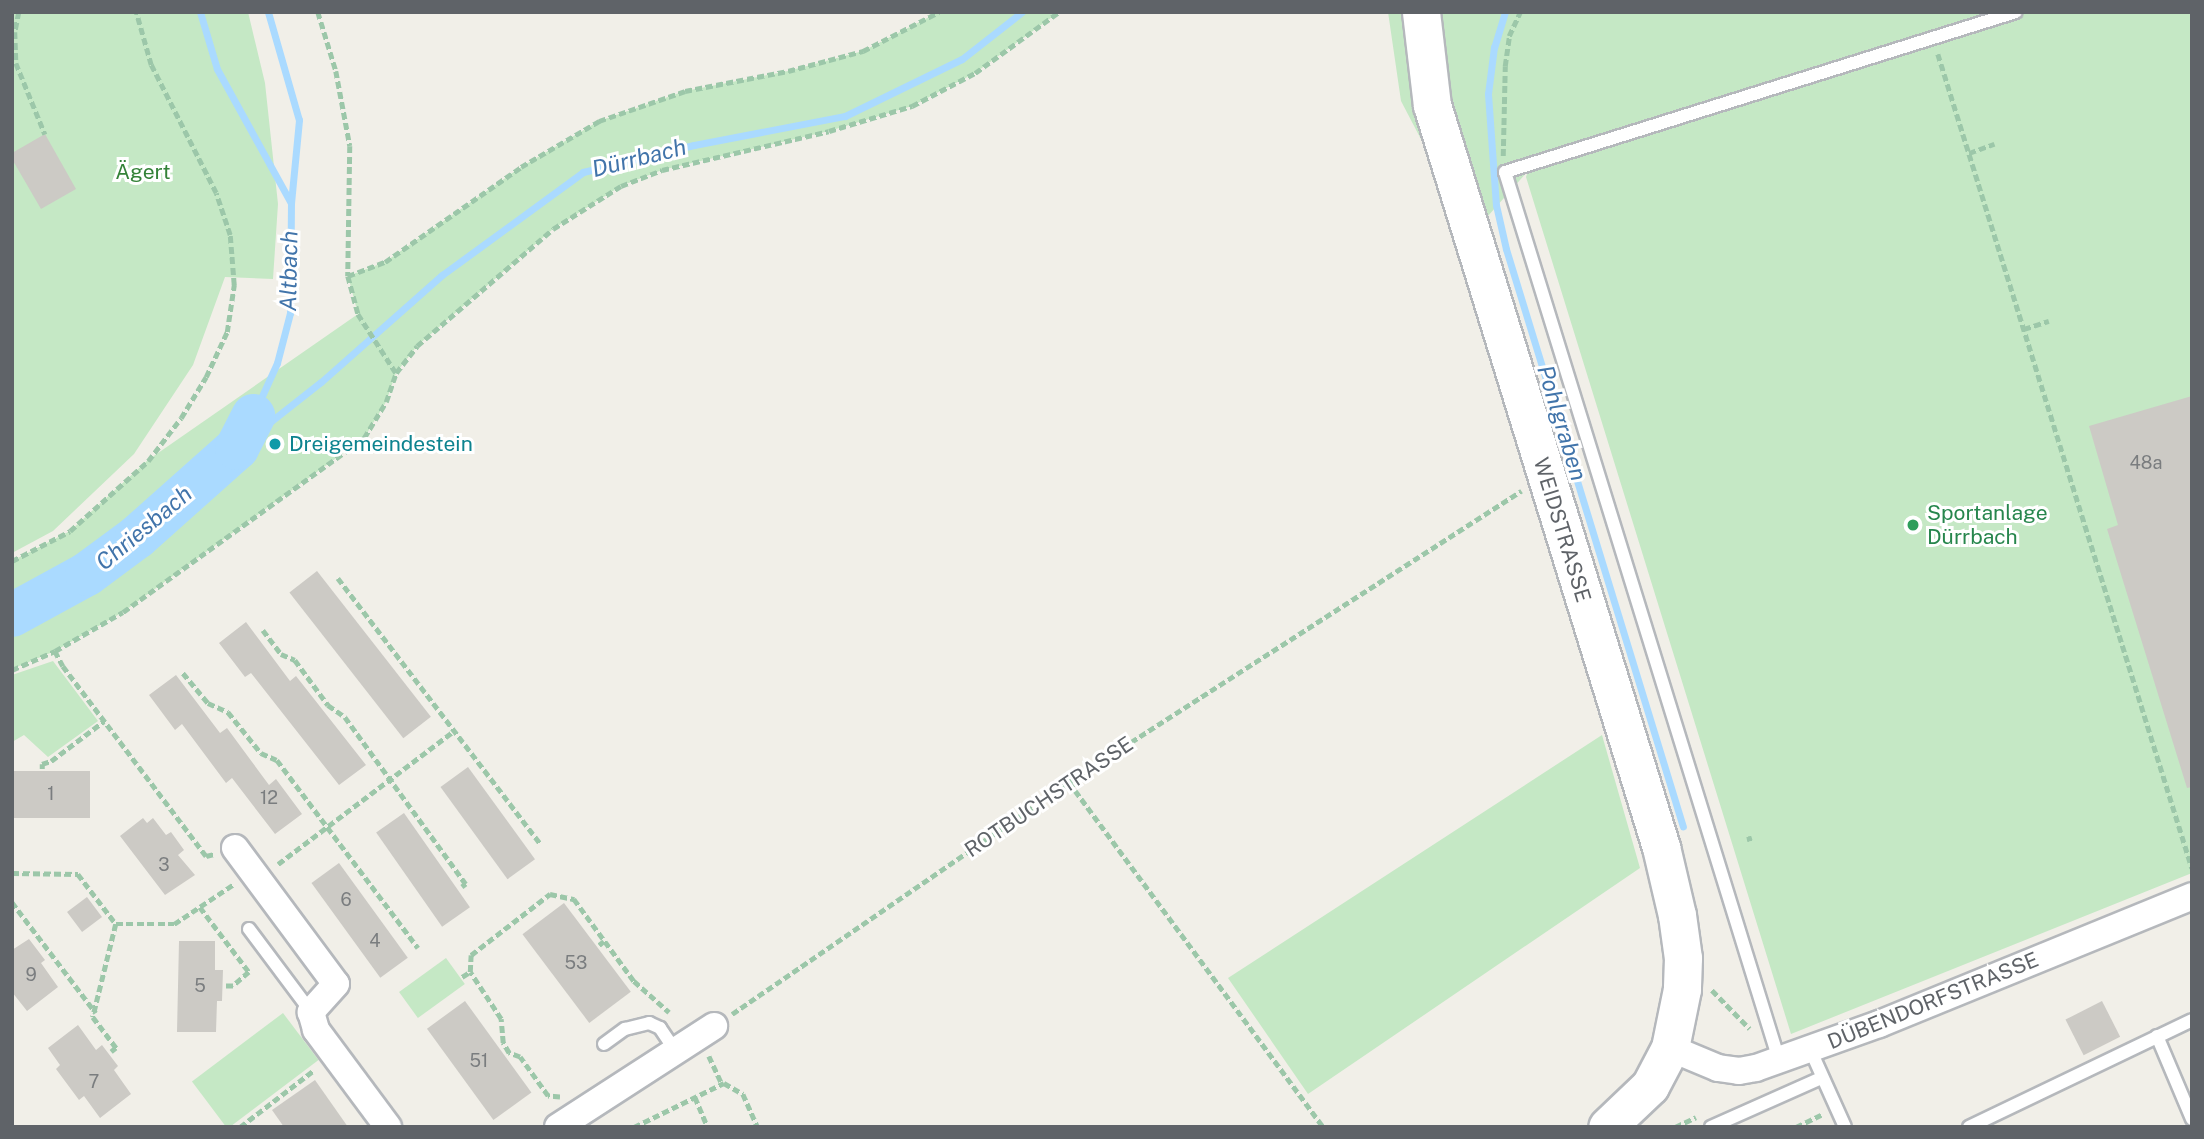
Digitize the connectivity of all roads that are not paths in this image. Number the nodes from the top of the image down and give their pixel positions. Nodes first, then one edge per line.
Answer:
1 (1421, 12) edge
2 (2016, 12) edge
3 (235, 848) road end
4 (2192, 896) edge
5 (249, 929) dead end
6 (311, 1012) junction
7 (2192, 1020) edge
8 (714, 1026) road end
9 (2157, 1036) junction
10 (604, 1044) dead end
11 (682, 1046) junction
12 (1670, 1048) junction
13 (1810, 1049) junction
14 (1779, 1060) junction
15 (1821, 1078) junction
16 (2192, 1119) edge
17 (388, 1127) edge
18 (558, 1127) edge
19 (1607, 1127) edge
20 (1711, 1127) edge
21 (1845, 1127) edge
22 (1971, 1127) edge

1 - 12 main road, WEIDSTRASSE
2 - 14 lane
3 - 6 street
4 - 13 street, DÜBENDORFSTRASSE
5 - 6 lane
6 - 17 street
7 - 9 lane
8 - 11 street
9 - 16 lane
9 - 22 lane
10 - 11 lane
11 - 18 street
12 - 14 street, DÜBENDORFSTRASSE
12 - 19 main road, WEIDSTRASSE
13 - 14 street, DÜBENDORFSTRASSE
13 - 15 lane
15 - 20 lane
15 - 21 lane

